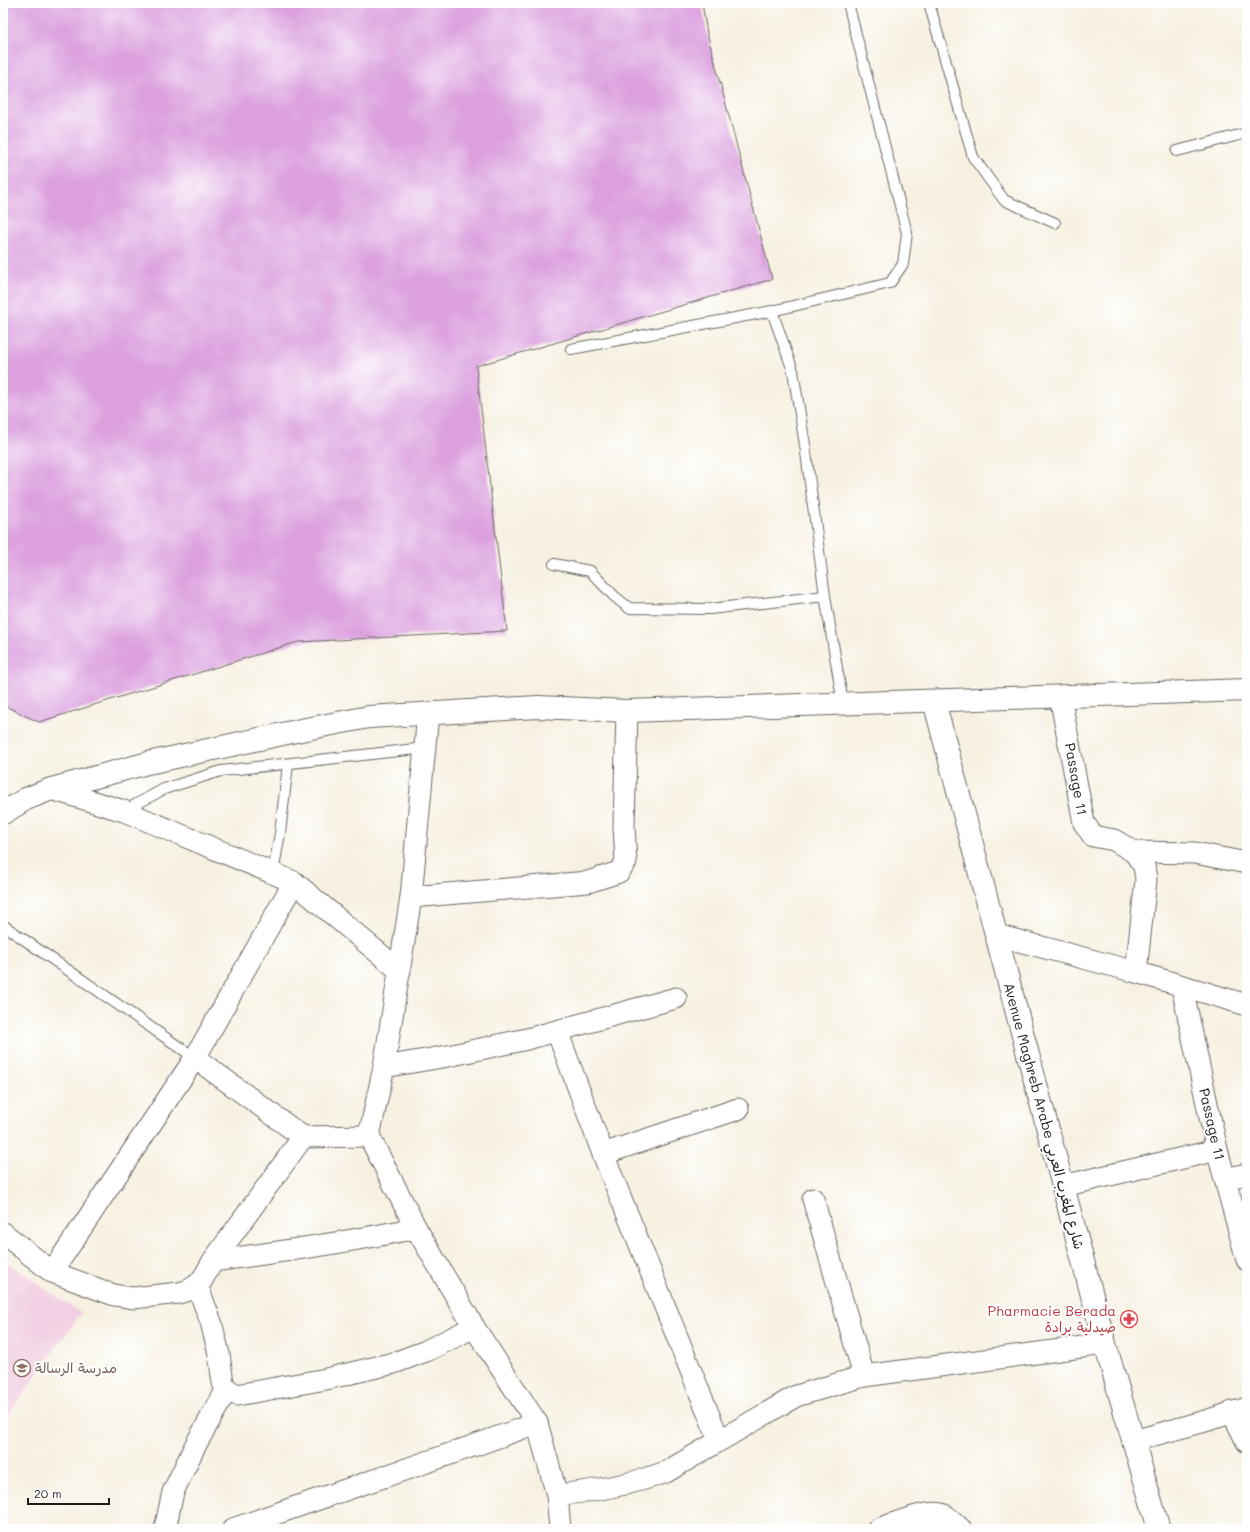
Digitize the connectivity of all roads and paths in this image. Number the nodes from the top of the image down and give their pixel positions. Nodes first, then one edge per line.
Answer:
1 (848, 3) edge
2 (929, 3) edge
3 (1247, 133) edge
4 (1177, 151) dead end
5 (1055, 223) dead end
6 (772, 311) junction
7 (571, 349) dead end
8 (554, 564) dead end
9 (825, 596) junction
10 (1247, 690) edge
11 (1060, 696) junction
12 (934, 701) junction
13 (843, 704) junction
14 (627, 711) junction
15 (428, 713) junction
16 (425, 748) junction
17 (288, 764) junction
18 (51, 789) junction
19 (124, 811) junction
20 (3, 813) edge
21 (1134, 852) junction
22 (1247, 863) edge
23 (273, 873) junction
24 (294, 882) junction
25 (411, 897) junction
26 (3, 925) edge
27 (996, 935) junction
28 (400, 971) junction
29 (1136, 972) junction
30 (1182, 987) junction
31 (676, 998) dead end
32 (1247, 1005) edge
33 (557, 1032) junction
34 (195, 1058) junction
35 (384, 1067) junction
36 (738, 1109) dead end
37 (369, 1136) junction
38 (303, 1137) junction
39 (1218, 1150) junction
40 (603, 1154) junction
41 (1247, 1174) edge
42 (1225, 1180) junction
43 (1063, 1186) junction
44 (813, 1199) dead end
45 (1240, 1210) edge
46 (416, 1228) junction
47 (3, 1233) edge
48 (1247, 1260) edge
49 (213, 1261) junction
50 (52, 1272) junction
51 (197, 1285) junction
52 (474, 1327) junction
53 (1105, 1344) junction
54 (864, 1376) junction
55 (227, 1389) junction
56 (1240, 1410) edge
57 (537, 1423) junction
58 (719, 1440) junction
59 (1133, 1441) junction
60 (1247, 1442) edge
61 (557, 1496) junction
62 (165, 1529) edge
63 (232, 1529) edge
64 (560, 1529) edge
65 (878, 1529) edge
66 (961, 1529) edge
67 (1158, 1529) edge

1 - 6 lane
2 - 5 lane
3 - 4 lane
6 - 7 lane
6 - 9 lane
8 - 9 lane
9 - 13 lane
10 - 11 street
11 - 12 street
11 - 21 street, Passage 11
12 - 13 street
12 - 27 street, Avenue Maghreb Arabe شارع المغرب العربي
13 - 14 street
14 - 15 street
14 - 25 street
15 - 16 street
15 - 18 street
16 - 17 lane
16 - 25 street
17 - 19 lane
17 - 23 lane
18 - 19 street
18 - 20 street
19 - 23 street
21 - 22 street
21 - 29 street, Passage 11
23 - 24 street
24 - 28 street
24 - 34 street
25 - 28 street
26 - 34 lane
27 - 29 street
27 - 43 street, Avenue Maghreb Arabe شارع المغرب العربي
28 - 35 street
29 - 30 street
30 - 32 street
30 - 39 street, Passage 11
31 - 33 street
33 - 35 street
33 - 40 street
34 - 38 street
34 - 50 street
35 - 37 street
36 - 40 street
37 - 38 street
37 - 46 street
38 - 49 street
39 - 42 street, Passage 11
39 - 43 street
40 - 58 street
41 - 42 street
42 - 45 street, Passage 11
43 - 53 street, Avenue Maghreb Arabe شارع المغرب العربي
44 - 54 street
45 - 48 street, Passage 11
46 - 49 street
46 - 52 street
47 - 50 street
49 - 51 street
50 - 51 street
51 - 55 street
52 - 55 street
52 - 57 street
53 - 54 street
53 - 59 street, Avenue Maghreb Arabe شارع المغرب العربي
54 - 58 street
55 - 62 street
56 - 59 street
56 - 60 street
57 - 61 street
57 - 63 street
58 - 61 street
59 - 67 street, Avenue Maghreb Arabe شارع المغرب العربي
61 - 64 street
65 - 66 street

